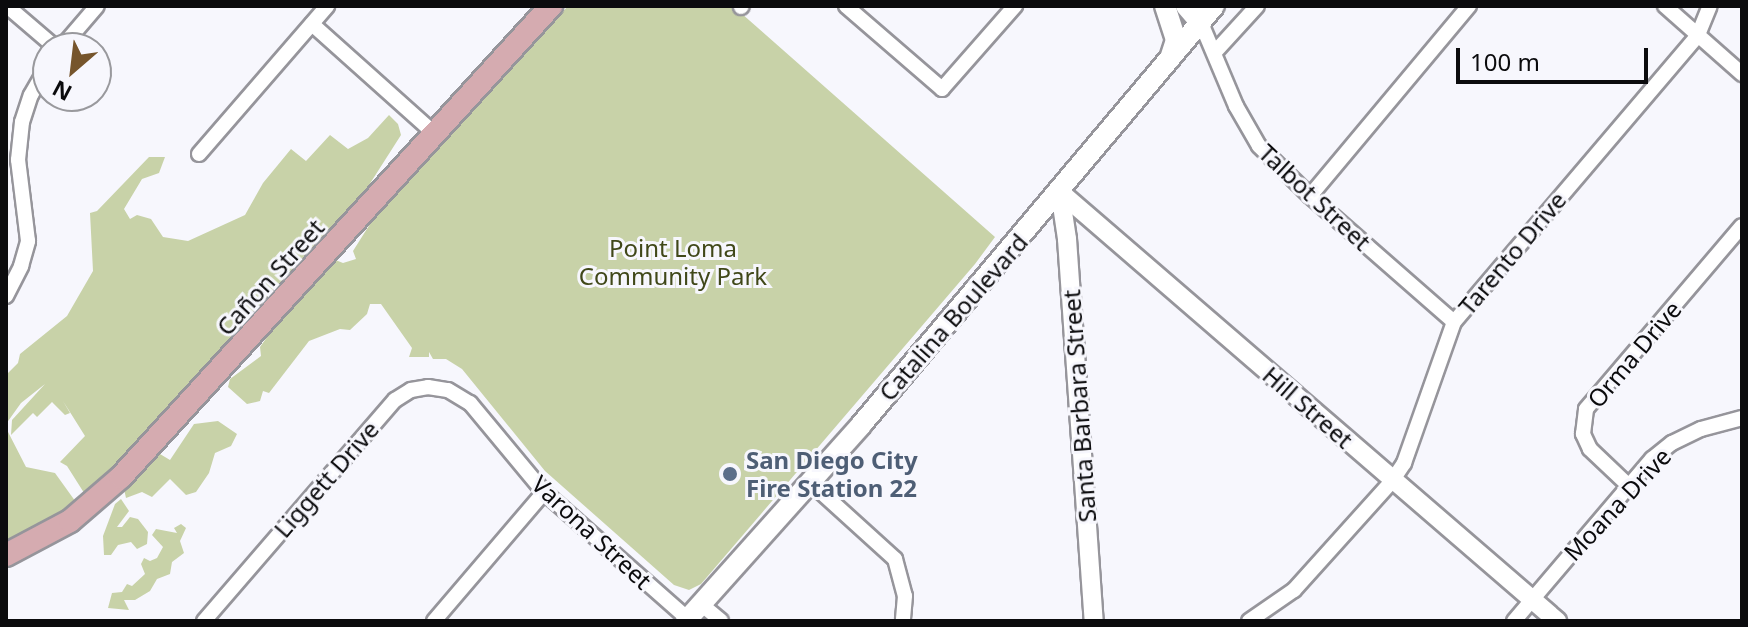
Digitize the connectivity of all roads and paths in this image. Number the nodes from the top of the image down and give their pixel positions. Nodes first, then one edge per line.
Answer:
1 (7, 6) edge
2 (97, 6) edge
3 (327, 6) edge
4 (551, 6) edge
5 (846, 6) edge
6 (1015, 6) edge
7 (1165, 6) edge
8 (1186, 6) edge
9 (1257, 6) edge
10 (1469, 6) edge
11 (1665, 6) edge
12 (1710, 6) edge
13 (1212, 11) edge
14 (312, 24) junction
15 (39, 32) edge
16 (73, 32) edge
17 (1698, 35) junction
18 (1215, 52) junction
19 (1169, 62) junction
20 (1742, 74) edge
21 (32, 93) edge
22 (435, 134) junction
23 (199, 154) dead end
24 (1060, 192) junction
25 (1310, 196) junction
26 (1742, 226) edge
27 (6, 296) edge
28 (1454, 322) junction
29 (470, 403) joint
30 (1742, 418) edge
31 (1392, 481) junction
32 (810, 482) junction
33 (1629, 486) junction
34 (544, 492) junction
35 (6, 555) edge
36 (1532, 599) junction
37 (692, 615) edge
38 (204, 621) edge
39 (434, 621) edge
40 (721, 621) edge
41 (903, 621) edge
42 (1094, 621) edge
43 (1249, 621) edge
44 (1514, 621) edge
45 (1557, 621) edge

1 - 15 street
2 - 16 street
3 - 14 street
4 - 22 main road, Cañon Street
5 - 6 street
7 - 19 main road
8 - 13 main road, Talbot Street
9 - 18 street
10 - 25 street
11 - 17 street
12 - 17 street, Tarento Drive
13 - 18 street, Talbot Street
13 - 19 main road, Catalina Boulevard
14 - 22 street
14 - 23 street
17 - 20 street
17 - 28 street, Tarento Drive
18 - 25 street, Talbot Street
19 - 24 main road, Catalina Boulevard
21 - 27 street
22 - 35 main road, Cañon Street
24 - 31 street, Hill Street
24 - 32 main road, Catalina Boulevard
24 - 42 street, Santa Barbara Street
25 - 28 street, Talbot Street
26 - 33 street, Orma Drive
28 - 31 street, Tarento Drive
29 - 34 street, Varona Street
29 - 38 street, Liggett Drive
30 - 33 street, Moana Drive
31 - 36 street, Hill Street
31 - 43 street, Tarento Drive
32 - 37 main road, Catalina Boulevard
32 - 41 street
33 - 36 street, Moana Drive
34 - 37 street, Varona Street
34 - 39 street
36 - 44 street, Moana Drive
36 - 45 street, Hill Street
37 - 40 street, Varona Street

